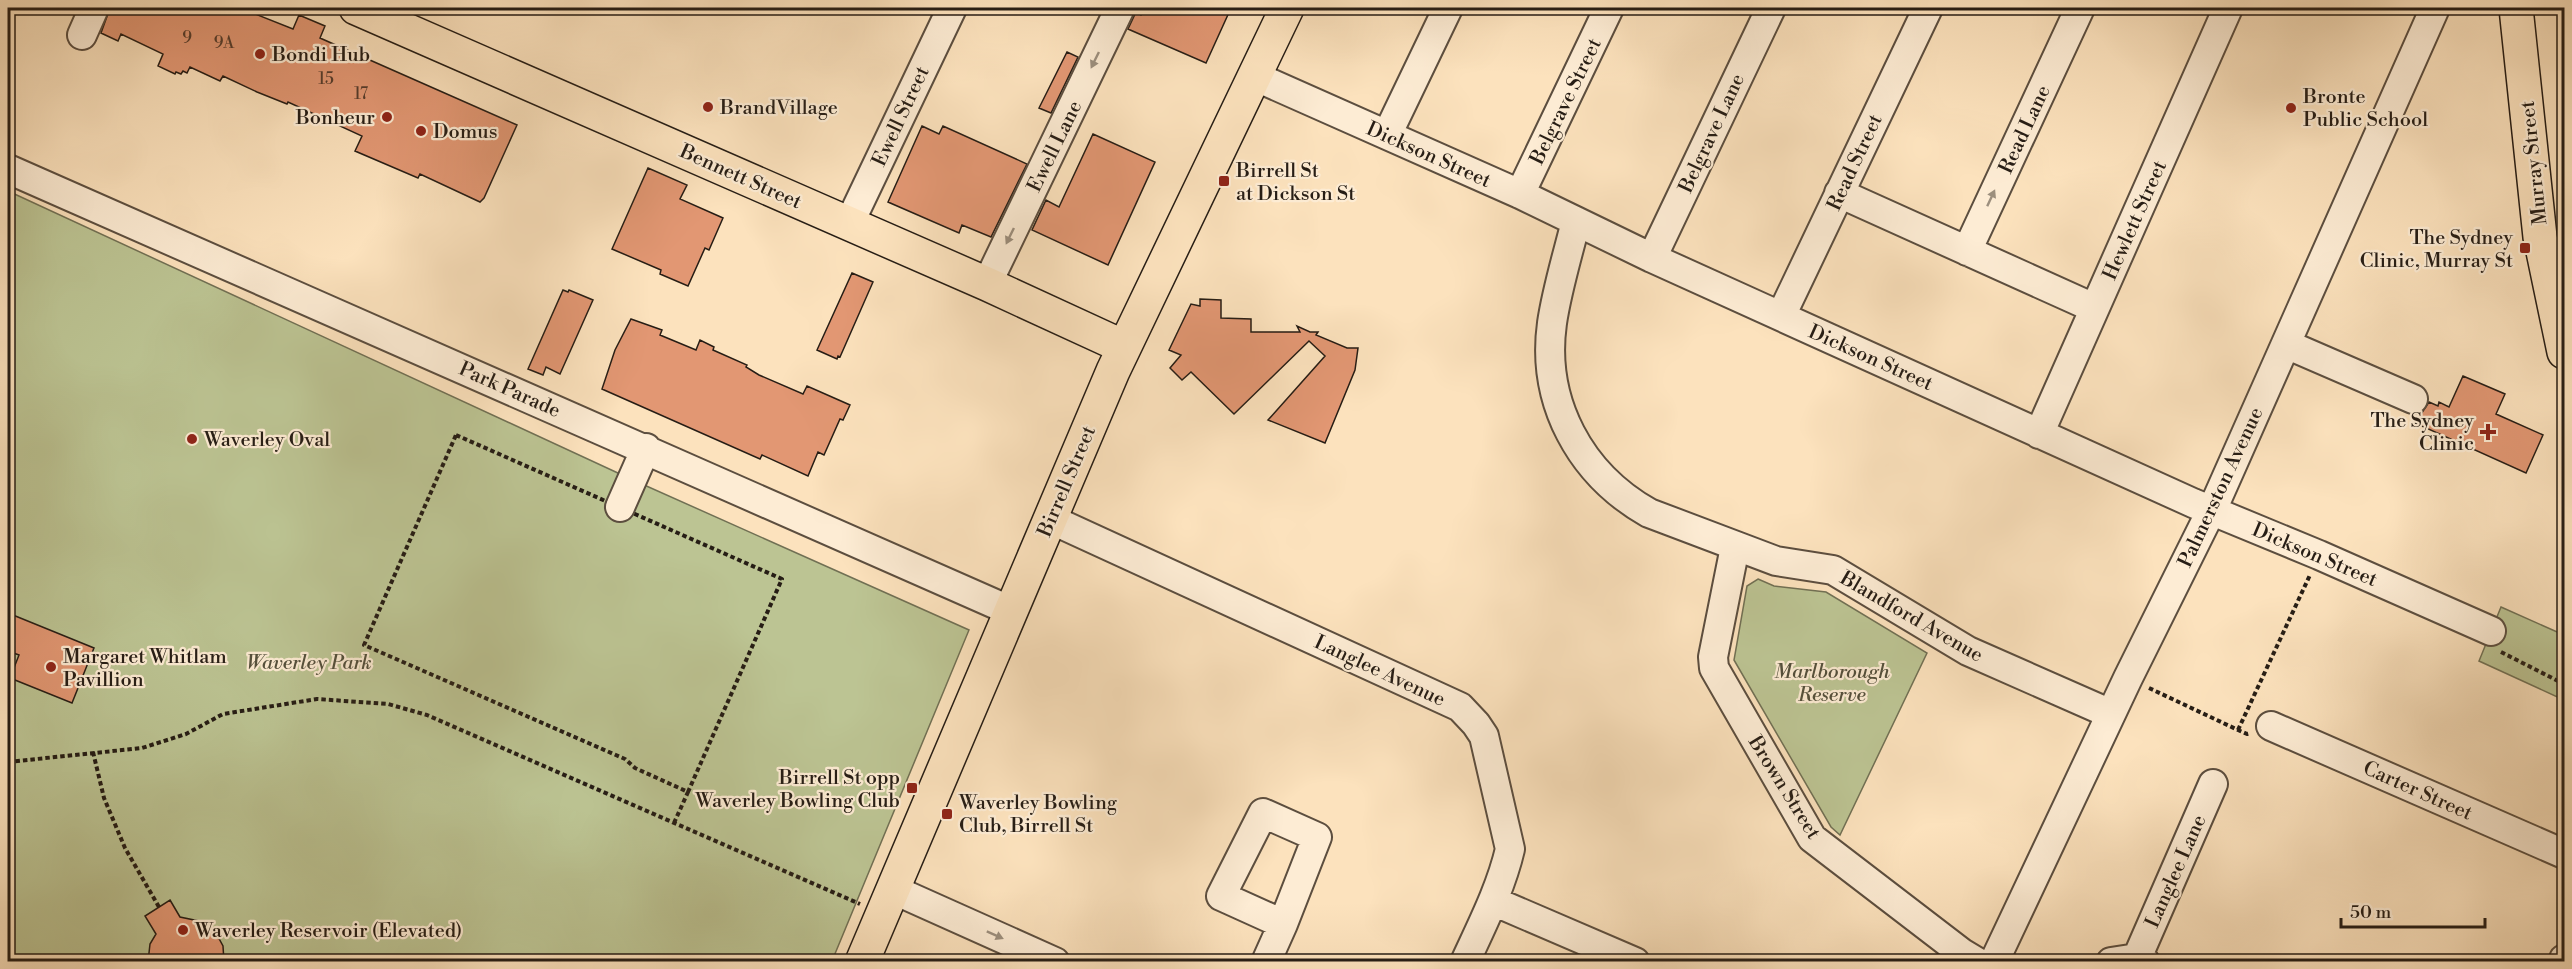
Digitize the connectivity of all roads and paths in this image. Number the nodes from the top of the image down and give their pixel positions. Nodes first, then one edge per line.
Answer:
1 (94, 8) edge
2 (356, 8) edge
3 (952, 8) edge
4 (1120, 8) edge
5 (1287, 8) edge
6 (1448, 8) edge
7 (1609, 8) edge
8 (1771, 8) edge
9 (1928, 8) edge
10 (2080, 8) edge
11 (2228, 8) edge
12 (2435, 8) edge
13 (2516, 8) edge
14 (82, 35) dead end
15 (1254, 76) junction
16 (1387, 135) junction
17 (8, 169) edge
18 (1520, 194) junction
19 (1839, 194) junction
20 (1576, 221) junction
21 (849, 224) junction
22 (1967, 251) junction
23 (1652, 258) junction
24 (987, 284) junction
25 (2094, 308) junction
26 (1781, 316) junction
27 (2286, 344) junction
28 (1124, 347) junction
29 (2565, 352) edge
30 (2413, 399) dead end
31 (2039, 434) junction
32 (646, 448) junction
33 (620, 507) junction
34 (2212, 510) junction
35 (1050, 519) junction
36 (1735, 547) junction
37 (2319, 555) junction
38 (1011, 611) junction
39 (2491, 631) joint
40 (2128, 678) junction
41 (2565, 684) edge
42 (2111, 714) junction
43 (2271, 726) joint
44 (2238, 730) junction
45 (93, 752) junction
46 (8, 762) edge
47 (2213, 784) dead end
48 (688, 792) junction
49 (674, 823) junction
50 (2565, 854) edge
51 (892, 889) junction
52 (1493, 901) junction
53 (864, 906) dead end
54 (159, 907) dead end
55 (1283, 924) dead end
56 (2131, 960) edge
57 (862, 962) edge
58 (1055, 962) edge
59 (1266, 962) edge
60 (1465, 962) edge
61 (1635, 962) edge
62 (1977, 962) edge
63 (1994, 962) edge

1 - 14 street
2 - 21 main road, Bennett Street
3 - 21 street, Ewell Street
4 -> 24 street, Ewell Lane
5 - 15 main road, Birrell Street
6 - 16 street
7 - 18 street, Belgrave Street
8 - 23 street, Belgrave Lane
9 - 19 street, Read Street
22 -> 10 street, Read Lane
11 - 25 street, Hewlett Street
12 - 27 street, Palmerston Avenue
13 - 29 main road, Murray Street
15 - 16 street, Dickson Street
15 - 28 main road, Birrell Street
16 - 18 street, Dickson Street
17 - 32 street, Park Parade
18 - 20 street, Dickson Street
19 - 22 street
19 - 26 street, Read Street
20 - 23 street, Dickson Street
20 - 36 street, Blandford Avenue
21 - 24 main road, Bennett Street
22 - 25 street
23 - 26 street, Dickson Street
24 - 28 main road, Bennett Street
25 - 31 street, Hewlett Street
26 - 31 street, Dickson Street
27 - 30 street
27 - 34 street, Palmerston Avenue
28 - 35 main road, Birrell Street
31 - 34 street, Dickson Street
32 - 33 street
32 - 38 street, Park Parade
33 - 48 path
33 - 48 path
34 - 37 street, Dickson Street
34 - 40 street, Palmerston Avenue
35 - 38 main road, Birrell Street
35 - 52 street, Langlee Avenue
36 - 42 street, Blandford Avenue
36 - 62 street, Brown Street
37 - 39 street, Dickson Street
37 - 44 path
38 - 51 main road, Birrell Street
39 - 41 path
40 - 42 street, Palmerston Avenue
40 - 44 path
42 - 63 street, Palmerston Avenue
43 - 44 path
43 - 50 street, Carter Street
45 - 46 path
45 - 49 path
45 - 54 path
47 - 56 street, Langlee Lane
48 - 49 path
49 - 53 path
51 - 57 main road, Birrell Street
51 -> 58 street
52 - 60 street, Langlee Avenue
52 - 61 street
55 - 59 street

